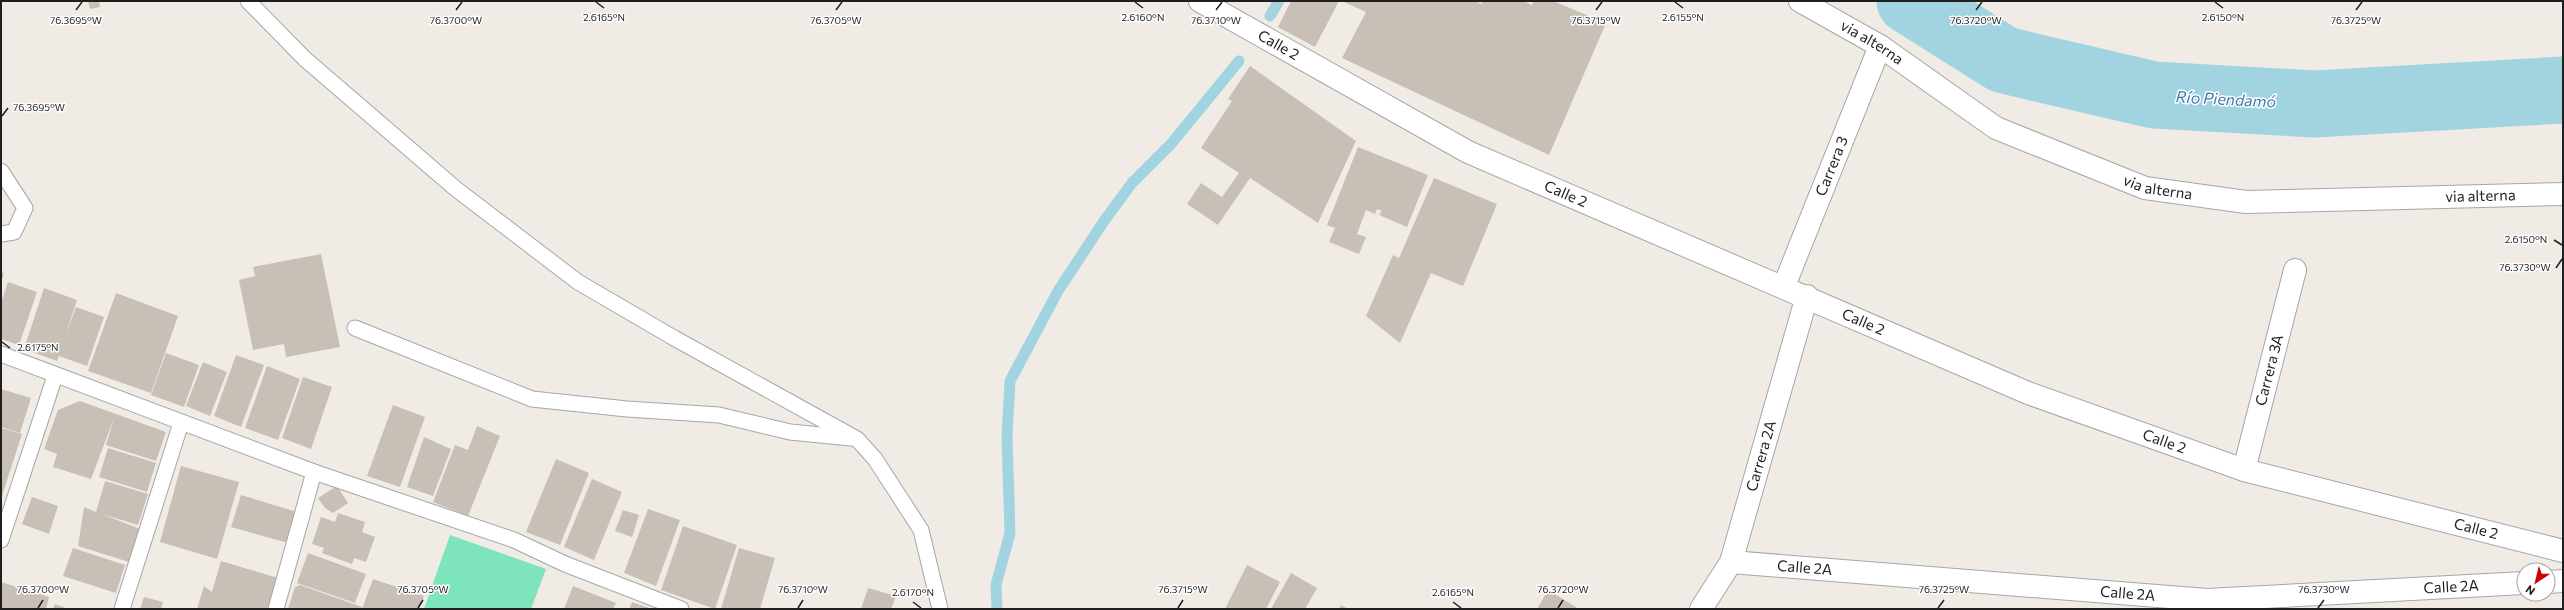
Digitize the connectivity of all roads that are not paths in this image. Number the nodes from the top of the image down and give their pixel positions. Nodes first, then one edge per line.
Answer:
1 (248, 1) edge
2 (1200, 1) edge
3 (1800, 1) edge
4 (1880, 46) junction
5 (1, 171) edge
6 (2563, 194) edge
7 (1, 234) edge
8 (2295, 270) dead end
9 (1784, 286) junction
10 (1807, 296) junction
11 (355, 328) dead end
12 (1, 354) edge
13 (55, 376) junction
14 (181, 423) junction
15 (857, 439) junction
16 (2244, 470) junction
17 (314, 472) junction
18 (1, 540) edge
19 (2563, 551) edge
20 (1731, 562) junction
21 (2516, 583) edge
22 (122, 609) edge
23 (276, 609) edge
24 (681, 609) edge
25 (940, 609) edge
26 (1701, 609) edge

1 - 15 lane
2 - 9 street, Calle 2
3 - 4 street, via alterna
4 - 6 street, via alterna
4 - 9 street, Carrera 3
5 - 7 lane
8 - 16 street, Carrera 3A
9 - 10 street, Calle 2
10 - 16 street, Calle 2
10 - 20 street, Carrera 2A
11 - 15 lane
12 - 13 lane
13 - 14 lane
13 - 18 lane
14 - 17 lane
14 - 22 lane
15 - 25 lane
16 - 19 street, Calle 2
17 - 23 lane
17 - 24 lane
20 - 21 street, Calle 2A
20 - 26 street, Carrera 2A

